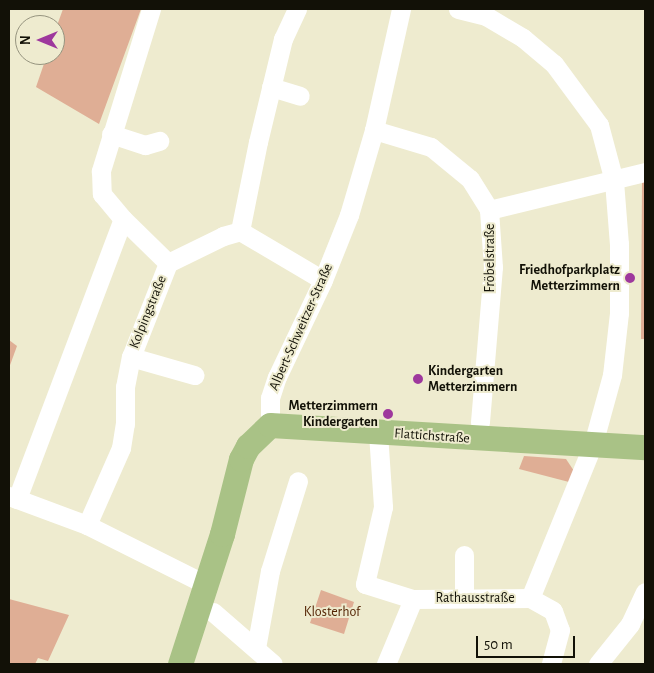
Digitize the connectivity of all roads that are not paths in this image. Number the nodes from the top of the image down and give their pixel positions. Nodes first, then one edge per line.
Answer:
1 (151, 9) edge
2 (297, 9) edge
3 (401, 9) edge
4 (458, 9) edge
5 (271, 87) junction
6 (300, 96) dead end
7 (374, 130) junction
8 (111, 134) junction
9 (159, 141) dead end
10 (645, 172) edge
11 (614, 181) junction
12 (490, 210) junction
13 (123, 219) junction
14 (240, 231) junction
15 (168, 263) junction
16 (323, 280) junction
17 (131, 356) junction
18 (194, 375) dead end
19 (480, 422) dead end
20 (270, 426) junction
21 (378, 432) junction
22 (594, 444) junction
23 (645, 447) edge
24 (298, 481) dead end
25 (13, 498) edge
26 (87, 525) junction
27 (464, 555) dead end
28 (205, 584) junction
29 (645, 592) edge
30 (464, 598) junction
31 (530, 598) junction
32 (413, 599) junction
33 (213, 612) dead end
34 (256, 648) junction
35 (180, 664) edge
36 (273, 664) edge
37 (386, 664) edge
38 (551, 664) edge
39 (598, 664) edge

1 - 8 street
2 - 5 street
3 - 7 street, Albert-Schweitzer-Straße
4 - 11 street, Rathausstraße
5 - 6 street
5 - 14 street
7 - 12 street, Fröbelstraße
7 - 16 street, Albert-Schweitzer-Straße
8 - 9 street
8 - 13 street
10 - 11 street
11 - 12 street
11 - 22 street, Rathausstraße
12 - 19 street, Fröbelstraße
13 - 15 street
13 - 25 street
14 - 15 street, Kolpingstraße
14 - 16 street
15 - 17 street, Kolpingstraße
16 - 20 street, Albert-Schweitzer-Straße
17 - 18 street, Kolpingstraße
17 - 26 street, Kolpingstraße
20 - 21 main road, Flattichstraße
20 - 28 main road
21 - 22 main road, Flattichstraße
21 - 32 street, Rathausstraße
22 - 23 main road, Flattichstraße
22 - 31 street, Rathausstraße
24 - 34 street
25 - 26 street
26 - 28 street
27 - 30 street
28 - 35 main road
29 - 39 street
30 - 31 street, Rathausstraße
30 - 32 street, Rathausstraße
31 - 38 street
32 - 37 street
33 - 34 street
34 - 36 street

